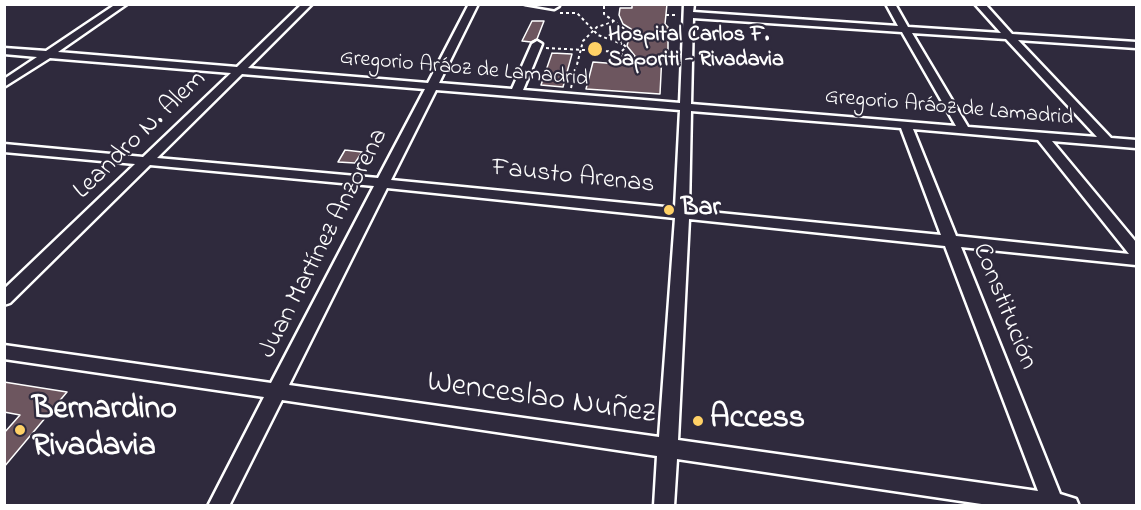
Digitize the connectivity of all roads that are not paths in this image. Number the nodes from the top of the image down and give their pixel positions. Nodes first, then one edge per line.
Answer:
1 (123, 4) edge
2 (308, 4) edge
3 (474, 4) edge
4 (529, 4) edge
5 (890, 4) edge
6 (979, 4) edge
7 (555, 9) road end
8 (689, 10) edge
9 (905, 29) junction
10 (1008, 36) junction
11 (1137, 45) edge
12 (536, 46) road end
13 (4, 51) edge
14 (48, 54) junction
15 (242, 70) junction
16 (4, 84) edge
17 (432, 87) junction
18 (516, 94) junction
19 (685, 108) junction
20 (906, 126) junction
21 (965, 131) junction
22 (1042, 137) junction
23 (1107, 141) junction
24 (1137, 144) edge
25 (4, 148) edge
26 (150, 160) junction
27 (383, 183) junction
28 (682, 213) junction
29 (949, 240) junction
30 (1137, 252) edge
31 (1137, 260) edge
32 (4, 299) edge
33 (4, 352) edge
34 (277, 392) junction
35 (667, 449) junction
36 (1059, 505) edge
37 (218, 506) edge
38 (664, 506) edge

1 - 14 street
2 - 15 street, Leandro N. Alem
3 - 17 street, Juan Martínez Anzorena
4 - 7 street
5 - 9 street
6 - 10 street
8 - 9 street
8 - 19 street
9 - 10 street
9 - 21 street
10 - 11 street
10 - 23 street
12 - 18 street
13 - 14 street, Gregorio Aráoz de Lamadrid
14 - 15 street, Gregorio Aráoz de Lamadrid
14 - 16 street
15 - 17 street, Gregorio Aráoz de Lamadrid
15 - 26 street, Leandro N. Alem
17 - 18 street, Gregorio Aráoz de Lamadrid
17 - 27 street, Juan Martínez Anzorena
18 - 19 street, Gregorio Aráoz de Lamadrid
19 - 20 street, Gregorio Aráoz de Lamadrid
19 - 28 street
20 - 21 street, Gregorio Aráoz de Lamadrid
20 - 29 street, Constitución
21 - 22 street, Gregorio Aráoz de Lamadrid
22 - 23 street, Gregorio Aráoz de Lamadrid
22 - 30 street
23 - 24 street, Gregorio Aráoz de Lamadrid
25 - 26 street, Fausto Arenas
26 - 27 street, Fausto Arenas
26 - 32 street, Leandro N. Alem
27 - 28 street, Fausto Arenas
27 - 34 street, Juan Martínez Anzorena
28 - 29 street, Fausto Arenas
28 - 35 street
29 - 31 street, Fausto Arenas
29 - 36 street, Constitución
33 - 34 street, Wenceslao Nuñez
34 - 35 street, Wenceslao Nuñez
34 - 37 street, Juan Martínez Anzorena
35 - 36 street, Wenceslao Nuñez
35 - 38 street

